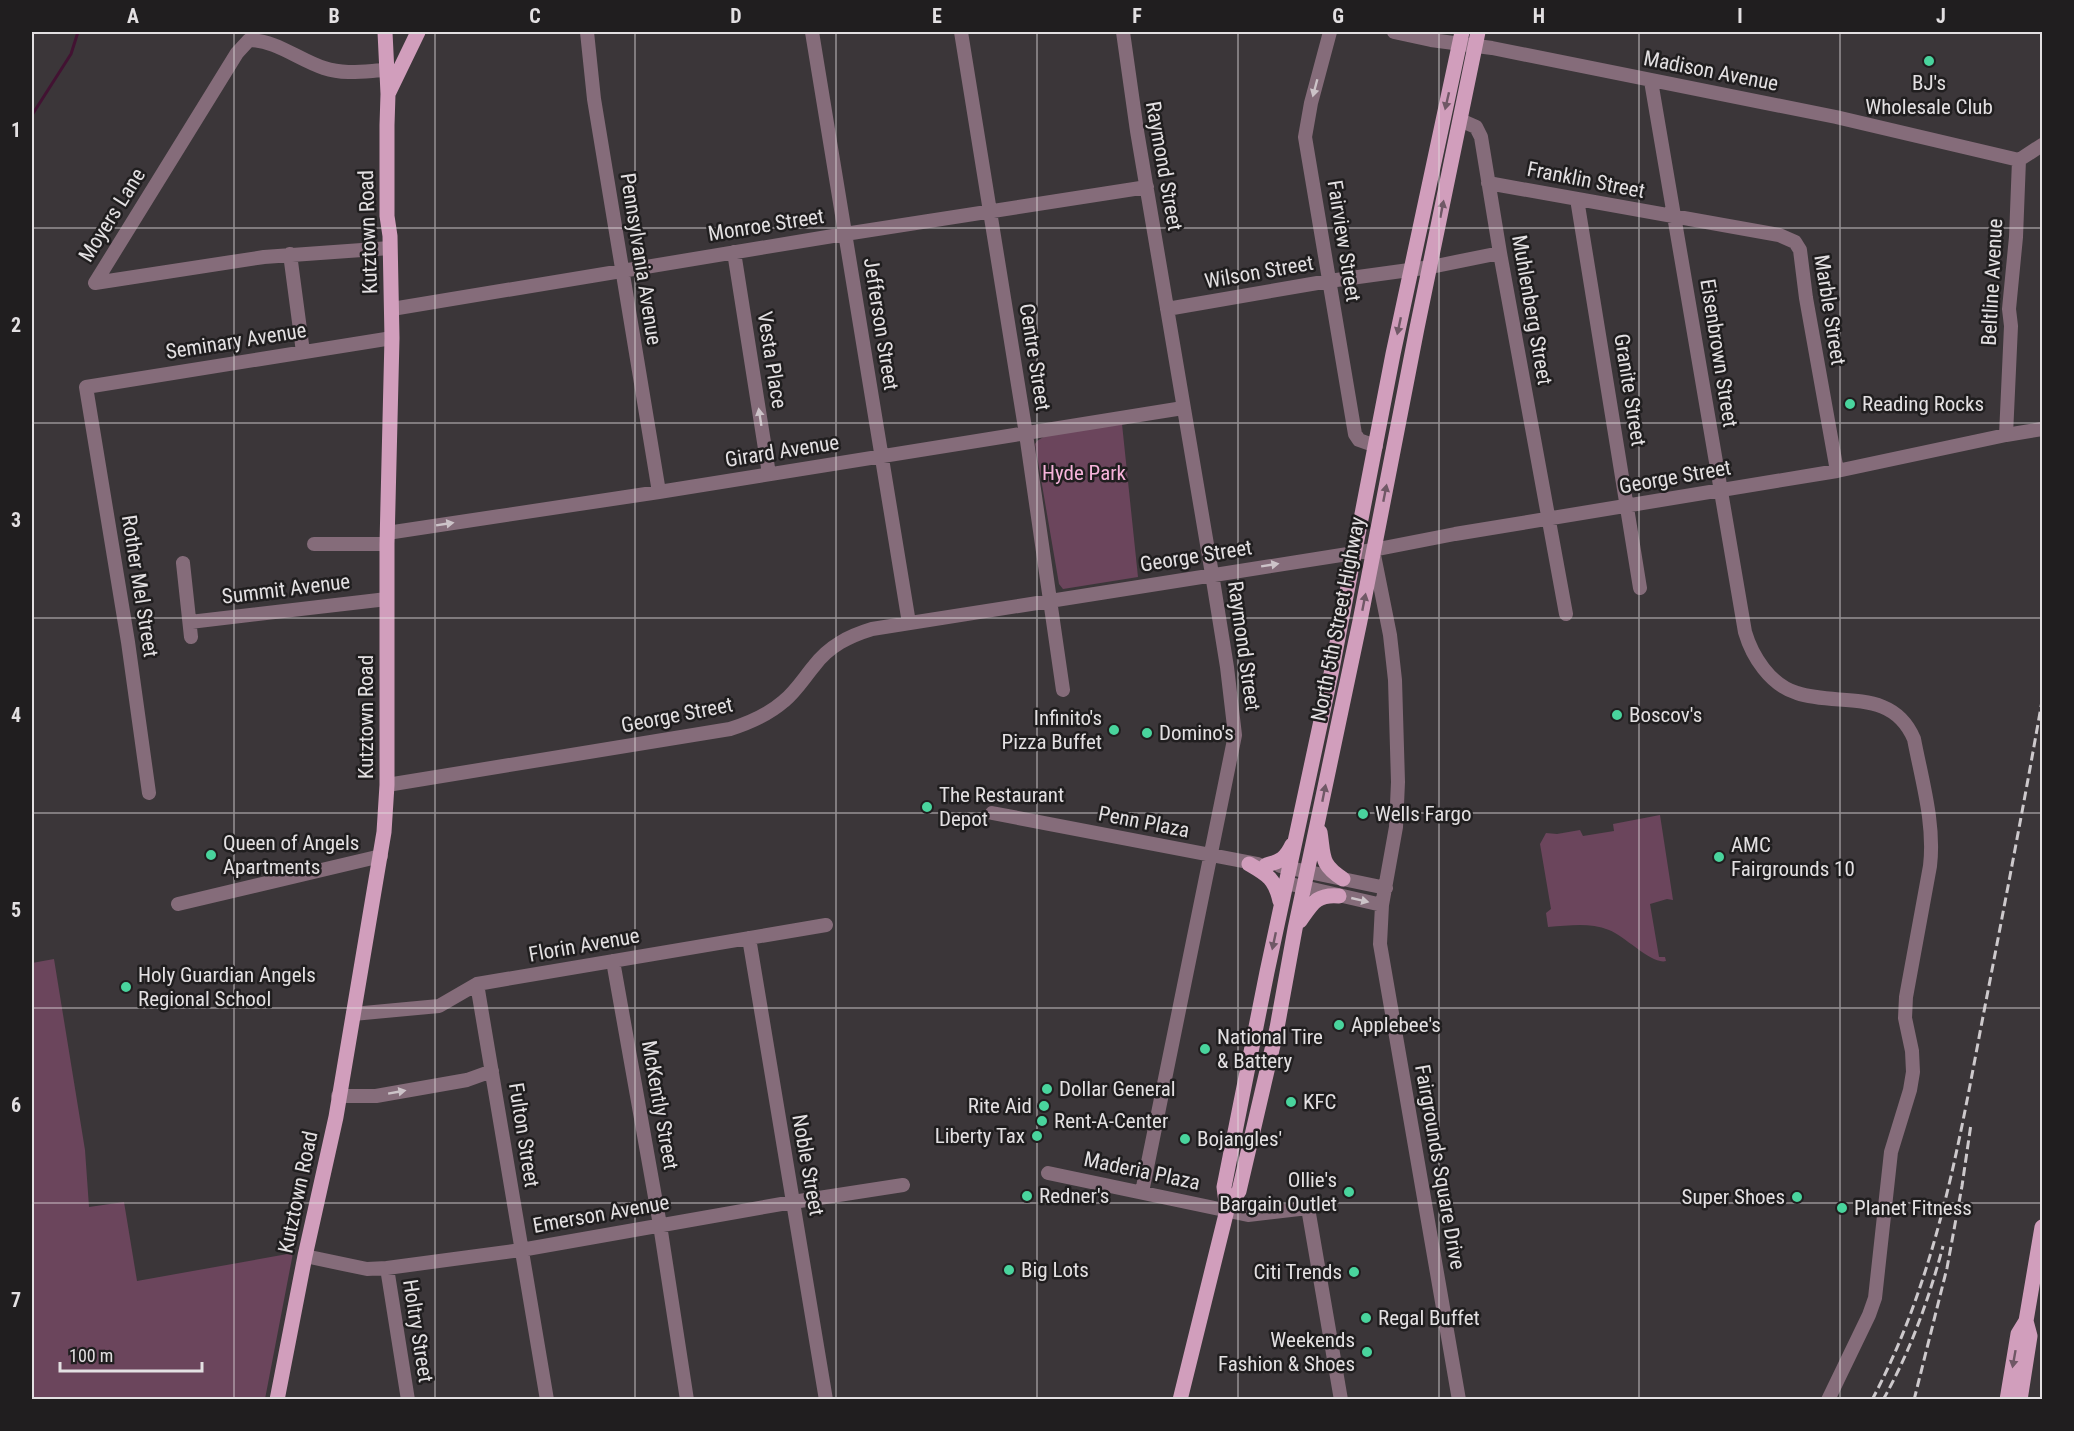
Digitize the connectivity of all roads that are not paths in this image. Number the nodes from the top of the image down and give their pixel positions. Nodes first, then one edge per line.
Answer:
1 (386, 32) edge
2 (418, 32) edge
3 (587, 32) edge
4 (812, 32) edge
5 (961, 32) edge
6 (1123, 32) edge
7 (1330, 32) edge
8 (1394, 32) edge
9 (1469, 38) edge
10 (386, 70) junction
11 (1651, 81) junction
12 (388, 94) junction
13 (1460, 120) junction
14 (2043, 145) edge
15 (2019, 160) junction
16 (1488, 183) junction
17 (1147, 187) junction
18 (1577, 199) junction
19 (991, 212) junction
20 (1676, 218) junction
21 (845, 234) junction
22 (390, 248) junction
23 (734, 252) junction
24 (1500, 253) junction
25 (290, 254) junction
26 (1431, 267) junction
27 (1412, 269) junction
28 (622, 271) junction
29 (1329, 281) junction
30 (392, 309) junction
31 (1167, 309) junction
32 (392, 338) junction
33 (303, 352) junction
34 (86, 387) joint
35 (1183, 408) junction
36 (2043, 429) edge
37 (1026, 434) junction
38 (2006, 435) junction
39 (1376, 446) junction
40 (882, 457) junction
41 (1837, 471) junction
42 (769, 474) junction
43 (1721, 490) junction
44 (658, 492) junction
45 (1628, 506) junction
46 (1550, 519) junction
47 (387, 538) junction
48 (314, 544) dead end
49 (1373, 550) junction
50 (1355, 553) junction
51 (183, 563) dead end
52 (1212, 574) junction
53 (1640, 588) dead end
54 (387, 598) junction
55 (1049, 600) junction
56 (1566, 614) dead end
57 (189, 622) junction
58 (909, 623) junction
59 (191, 637) dead end
60 (1063, 690) dead end
61 (387, 785) junction
62 (149, 793) dead end
63 (992, 813) dead end
64 (1318, 821) junction
65 (1297, 834) junction
66 (381, 856) junction
67 (1210, 857) junction
68 (1249, 864) junction
69 (1266, 865) junction
70 (1290, 867) junction
71 (1307, 871) junction
72 (1343, 879) junction
73 (1286, 884) junction
74 (1304, 888) junction
75 (1386, 888) junction
76 (1339, 896) junction
77 (178, 904) dead end
78 (1281, 905) junction
79 (1382, 905) junction
80 (826, 925) dead end
81 (1295, 928) junction
82 (749, 938) junction
83 (613, 961) junction
84 (477, 984) junction
85 (353, 1014) junction
86 (492, 1071) junction
87 (338, 1096) junction
88 (1048, 1173) dead end
89 (903, 1185) dead end
90 (1142, 1192) junction
91 (793, 1202) junction
92 (1227, 1210) junction
93 (660, 1225) junction
94 (2043, 1227) edge
95 (521, 1250) junction
96 (305, 1256) junction
97 (387, 1268) junction
98 (2026, 1321) junction
99 (277, 1400) edge
100 (408, 1400) edge
101 (547, 1400) edge
102 (687, 1400) edge
103 (826, 1400) edge
104 (1180, 1400) edge
105 (1341, 1400) edge
106 (1459, 1400) edge
107 (1828, 1400) edge
108 (2007, 1400) edge
109 (2020, 1400) edge

1 - 10 main road
2 - 12 main road, Kutztown Road
3 - 28 street, Pennsylvania Avenue
4 - 21 street, Jefferson Street
5 - 19 street, Centre Street
6 - 17 street, Raymond Street
7 -> 29 street, Fairview Street
8 - 9 street, Madison Avenue
9 - 11 street, Madison Avenue
9 - 13 main road, North 5th Street Highway
9 -> 27 main road, North 5th Street Highway
10 - 12 main road
10 - 25 street, Moyers Lane
11 - 15 street, Madison Avenue
11 - 20 street, Eisenbrown Street
12 - 22 main road, Kutztown Road
13 - 16 street, Muhlenberg Street
26 -> 13 main road, North 5th Street Highway
14 - 15 street
15 - 38 street, Beltline Avenue
16 - 18 street, Franklin Street
16 - 24 street, Muhlenberg Street
17 - 19 street, Monroe Street
17 - 31 street, Raymond Street
18 - 20 street, Franklin Street
18 - 45 street, Granite Street
19 - 21 street, Monroe Street
19 - 37 street, Centre Street
20 - 41 street, Marble Street
20 - 43 street, Eisenbrown Street
21 - 23 street, Monroe Street
21 - 40 street, Jefferson Street
22 - 25 street, Moyers Lane
22 - 30 main road, Kutztown Road
23 - 28 street, Monroe Street
42 -> 23 street, Vesta Place
24 - 26 street, Wilson Street
24 - 46 street, Muhlenberg Street
25 - 33 street
26 - 27 street, Wilson Street
49 -> 26 main road, North 5th Street Highway
27 - 29 street, Wilson Street
27 -> 39 main road, North 5th Street Highway
28 - 30 street, Monroe Street
28 - 44 street, Pennsylvania Avenue
29 - 31 street, Wilson Street
29 - 39 street, Fairview Street
30 - 32 main road, Kutztown Road
31 - 35 street, Raymond Street
32 - 33 street, Seminary Avenue
32 - 47 main road, Kutztown Road
33 - 34 street, Seminary Avenue
34 - 62 street, Rother Mel Street
35 - 37 street, Girard Avenue
35 - 52 street, Raymond Street
36 - 38 street, George Street
37 - 40 street, Girard Avenue
37 - 55 street, Centre Street
38 - 41 street, George Street
39 - 50 main road, North 5th Street Highway
40 - 42 street, Girard Avenue
40 - 58 street, Jefferson Street
41 - 43 street, George Street
42 - 44 street, Girard Avenue
43 - 45 street, George Street
43 - 107 street, Eisenbrown Street
47 -> 44 street, Girard Avenue
45 - 46 street, George Street
45 - 53 street, Granite Street
46 - 49 street, George Street
46 - 56 street, Muhlenberg Street
47 - 48 street, Girard Avenue
47 - 54 main road, Kutztown Road
49 - 50 street, George Street
64 -> 49 main road, North 5th Street Highway
49 - 75 street, Fairgrounds Square Drive
52 -> 50 street, George Street
50 - 65 main road, North 5th Street Highway
51 - 57 street
52 - 55 street, George Street
52 - 67 street, Raymond Street
54 - 57 street, Summit Avenue
54 - 61 main road, Kutztown Road
55 - 58 street, George Street
55 - 60 street, Centre Street
57 - 59 street
58 - 61 street, George Street
61 - 66 main road, Kutztown Road
63 - 67 street, Penn Plaza
64 - 71 main road, North 5th Street Highway
64 - 72 main road
65 - 69 main road
65 - 70 main road, North 5th Street Highway
66 - 77 street
66 - 85 main road, Kutztown Road
67 - 68 street, Penn Plaza
67 - 90 street, Raymond Street
68 - 69 street, Penn Plaza
68 - 78 main road
69 - 70 street, Penn Plaza
70 - 71 street
70 - 73 main road, North 5th Street Highway
71 - 72 street
71 - 74 main road, North 5th Street Highway
72 - 75 street
73 - 74 street
73 - 78 main road, North 5th Street Highway
74 - 76 street
74 - 81 main road, North 5th Street Highway
75 - 79 street, Fairgrounds Square Drive
76 -> 79 street
76 - 81 main road
78 -> 92 main road, North 5th Street Highway
79 - 106 street, Fairgrounds Square Drive
80 - 82 street, Florin Avenue
81 - 92 main road, North 5th Street Highway
82 - 83 street, Florin Avenue
82 - 91 street, Noble Street
83 - 84 street, Florin Avenue
83 - 93 street, McKently Street
84 - 85 street, Florin Avenue
84 - 86 street, Fulton Street
85 - 87 main road, Kutztown Road
87 -> 86 street
86 - 95 street, Fulton Street
87 - 96 main road, Kutztown Road
88 - 90 street, Maderia Plaza
89 - 91 street, Emerson Avenue
90 - 92 street, Maderia Plaza
91 - 93 street, Emerson Avenue
91 - 103 street, Noble Street
92 - 104 main road, North 5th Street Highway
92 - 105 street, Maderia Plaza
93 - 95 street, Emerson Avenue
93 - 102 street, McKently Street
94 - 98 main road
95 - 97 street, Emerson Avenue
95 - 101 street, Fulton Street
96 - 97 street, Emerson Avenue
96 - 99 main road, Kutztown Road
97 - 100 street, Holtry Street
98 -> 108 main road
98 - 109 main road

